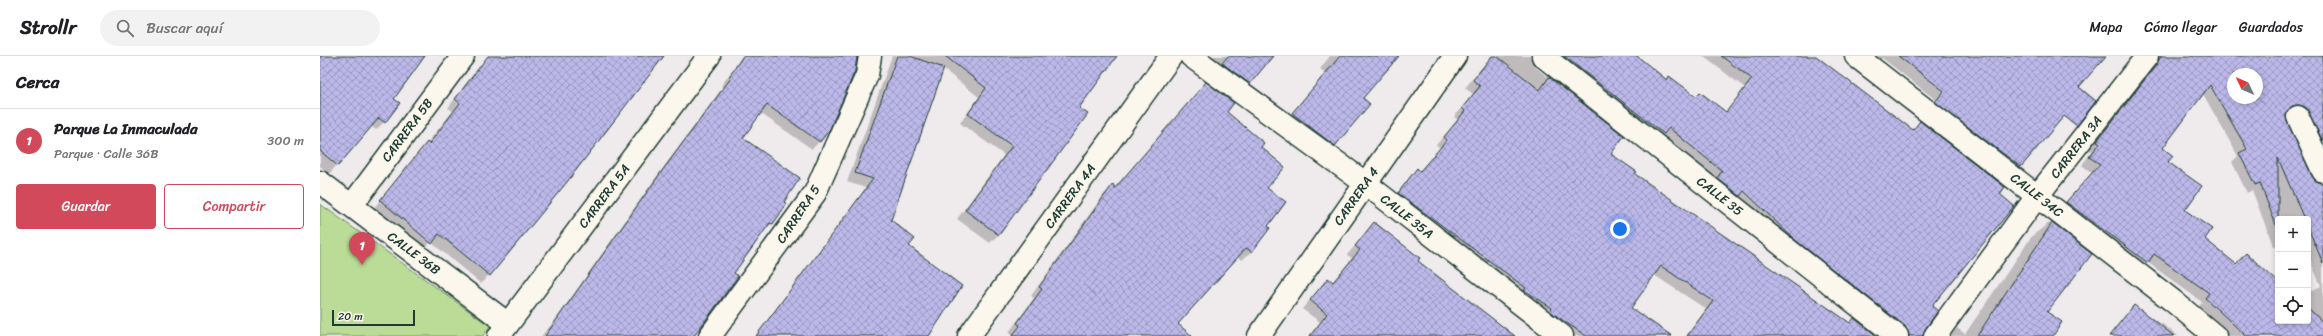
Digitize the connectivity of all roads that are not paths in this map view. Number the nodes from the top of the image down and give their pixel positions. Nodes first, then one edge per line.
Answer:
1 (463, 56) edge
2 (709, 56) edge
3 (870, 56) edge
4 (1170, 56) edge
5 (1191, 56) edge
6 (1455, 56) edge
7 (1543, 56) edge
8 (1856, 56) edge
9 (2147, 56) edge
10 (2298, 117) dead end
11 (2323, 171) edge
12 (320, 182) edge
13 (1365, 183) junction
14 (2038, 195) junction
15 (352, 205) junction
16 (503, 330) edge
17 (710, 336) edge
18 (968, 336) edge
19 (1259, 336) edge
20 (1562, 336) edge
21 (1897, 336) edge
22 (1935, 336) edge
23 (2215, 336) edge

1 - 15 street, CARRERA 5B
2 - 16 street, CARRERA 5A
3 - 17 street, CARRERA 5
4 - 18 street, CARRERA 4A
5 - 13 street, CALLE 35A
6 - 13 street, CARRERA 4
7 - 21 street, CALLE 35
8 - 14 street, CALLE 34C
9 - 14 street, CARRERA 3A
10 - 11 street
12 - 15 street, CALLE 36B
13 - 19 street, CARRERA 4
13 - 20 street, CALLE 35A
14 - 22 street, CARRERA 3A
14 - 23 street, CALLE 34C
15 - 16 street, CALLE 36B

